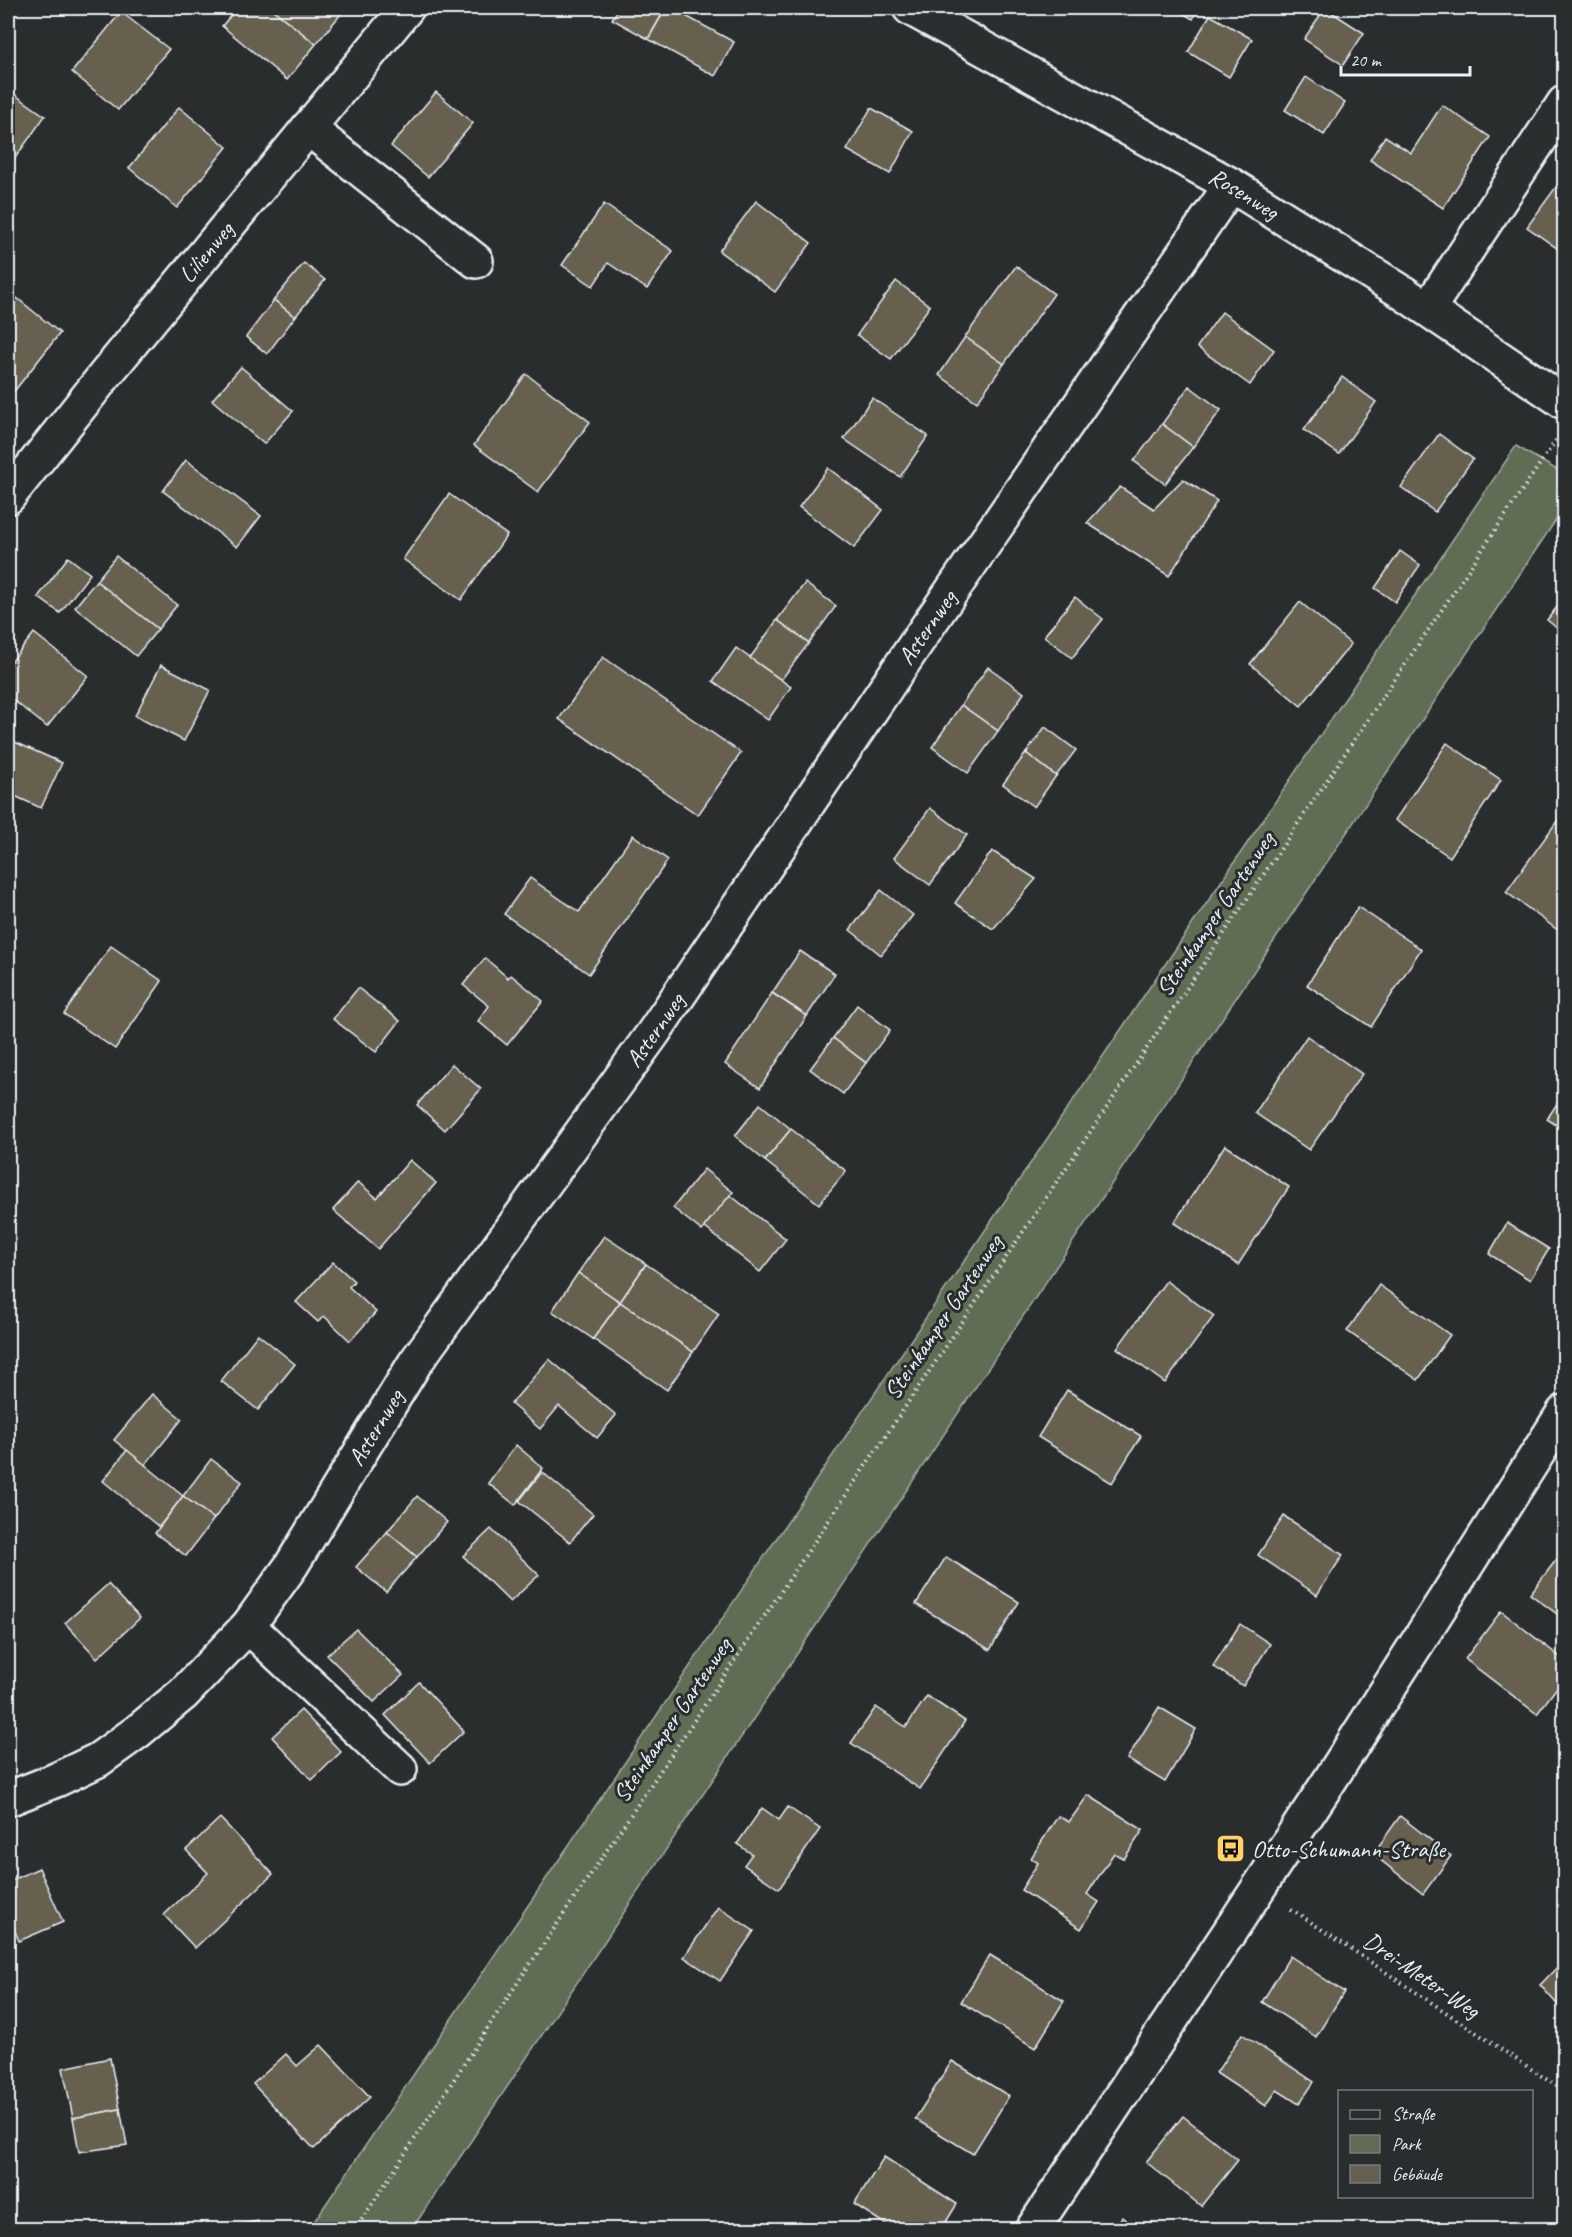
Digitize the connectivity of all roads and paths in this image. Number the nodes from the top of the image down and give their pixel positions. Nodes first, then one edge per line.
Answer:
1 (407, 8) edge
2 (910, 8) edge
3 (1564, 102) edge
4 (308, 128) junction
5 (1231, 185) junction
6 (476, 261) dead end
7 (1428, 309) junction
8 (1564, 402) edge
9 (1558, 436) dead end
10 (8, 497) edge
11 (1564, 1412) edge
12 (248, 1626) junction
13 (400, 1769) dead end
14 (8, 1799) edge
15 (1259, 1888) junction
16 (1564, 2091) edge
17 (355, 2229) edge
18 (1032, 2229) edge

1 - 4 street, Lilienweg
2 - 5 street, Rosenweg
3 - 7 street
4 - 6 street
4 - 10 street, Lilienweg
5 - 7 street, Rosenweg
5 - 12 street, Asternweg
7 - 8 street, Rosenweg
9 - 17 path, Steinkamper Gartenweg
11 - 15 street
12 - 13 street
12 - 14 street, Asternweg
15 - 16 path, Drei-Meter-Weg
15 - 18 street

